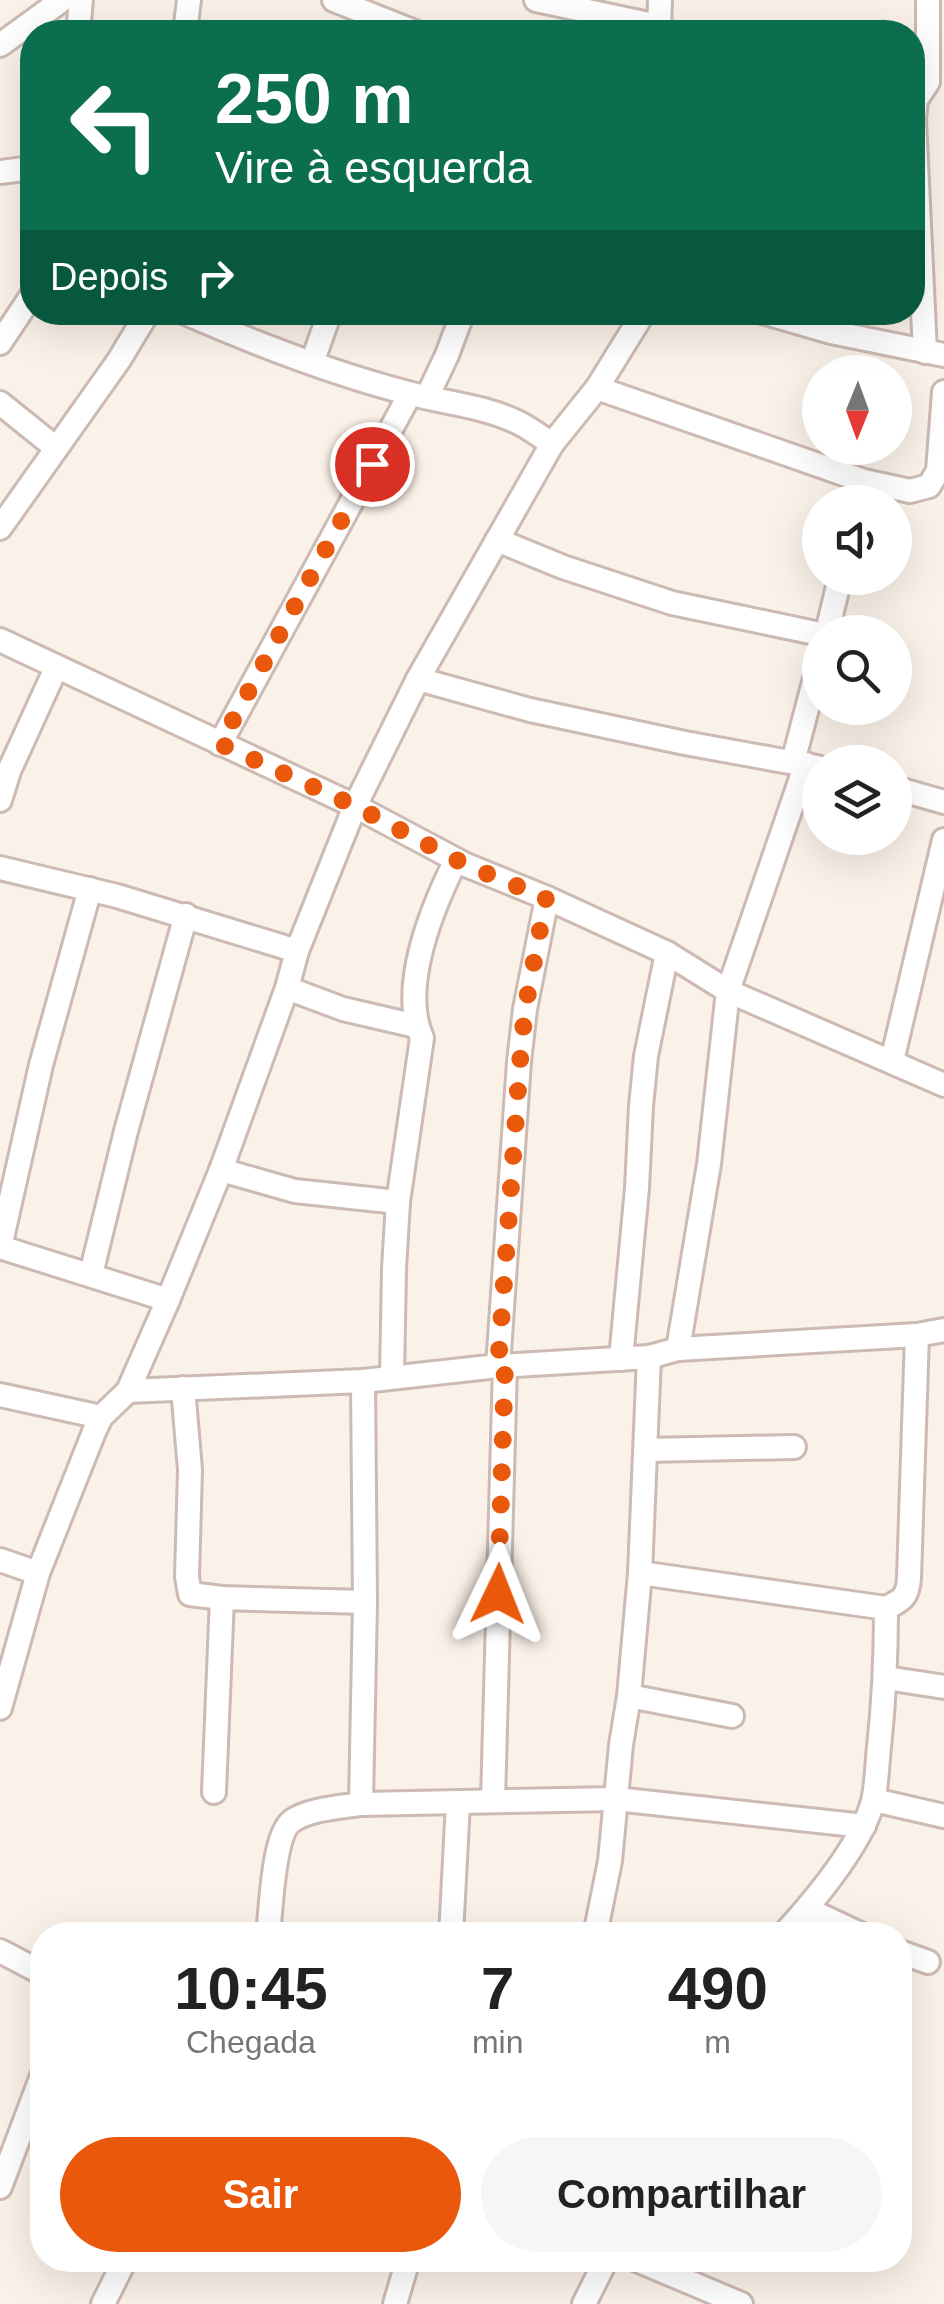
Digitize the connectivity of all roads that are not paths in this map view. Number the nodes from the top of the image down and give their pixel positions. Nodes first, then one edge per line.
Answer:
1 (62, 0) edge
2 (334, 0) edge
3 (536, 0) edge
4 (928, 0) edge
5 (34, 20) edge
6 (385, 20) edge
7 (620, 20) edge
8 (928, 81) edge
9 (925, 248) edge
10 (20, 313) edge
11 (140, 325) edge
12 (212, 325) edge
13 (325, 325) edge
14 (458, 325) edge
15 (636, 325) edge
16 (825, 325) edge
17 (0, 343) edge
18 (934, 354) edge
19 (312, 363) junction
20 (597, 388) junction
21 (944, 392) edge
22 (418, 395) junction
23 (0, 404) edge
24 (552, 444) junction
25 (56, 448) junction
26 (843, 485) edge
27 (912, 491) edge
28 (2, 518) edge
29 (497, 540) junction
30 (802, 629) edge
31 (0, 640) edge
32 (56, 668) junction
33 (418, 679) junction
34 (220, 744) junction
35 (802, 764) edge
36 (4, 769) edge
37 (802, 777) edge
38 (912, 793) edge
39 (0, 800) edge
40 (944, 802) edge
41 (355, 806) junction
42 (944, 840) edge
43 (456, 860) junction
44 (0, 868) edge
45 (90, 889) junction
46 (546, 898) junction
47 (186, 916) junction
48 (297, 952) junction
49 (667, 953) junction
50 (287, 988) junction
51 (728, 991) junction
52 (416, 1026) junction
53 (892, 1061) junction
54 (944, 1085) edge
55 (221, 1170) junction
56 (398, 1202) junction
57 (0, 1247) edge
58 (91, 1274) junction
59 (168, 1300) junction
60 (944, 1330) edge
61 (917, 1336) junction
62 (678, 1349) junction
63 (649, 1357) junction
64 (621, 1359) junction
65 (502, 1366) junction
66 (392, 1377) junction
67 (363, 1381) junction
68 (183, 1388) junction
69 (128, 1390) junction
70 (0, 1394) edge
71 (101, 1417) junction
72 (794, 1447) dead end
73 (646, 1450) junction
74 (0, 1560) edge
75 (640, 1572) junction
76 (38, 1573) junction
77 (222, 1598) junction
78 (364, 1602) junction
79 (886, 1608) junction
80 (886, 1678) junction
81 (944, 1688) edge
82 (630, 1696) junction
83 (0, 1708) edge
84 (732, 1716) dead end
85 (214, 1792) dead end
86 (616, 1798) junction
87 (493, 1800) junction
88 (874, 1800) junction
89 (458, 1803) junction
90 (362, 1804) junction
91 (944, 1816) edge
92 (864, 1826) junction
93 (806, 1910) junction
94 (269, 1922) edge
95 (452, 1922) edge
96 (598, 1922) edge
97 (794, 1922) edge
98 (833, 1922) edge
99 (0, 1951) edge
100 (912, 1956) edge
101 (928, 1962) dead end
102 (30, 1967) edge
103 (30, 2120) edge
104 (0, 2186) edge
105 (119, 2272) edge
106 (404, 2272) edge
107 (600, 2272) edge
108 (665, 2272) edge
109 (103, 2304) edge
110 (395, 2304) edge
111 (584, 2304) edge
112 (741, 2304) edge

1 - 5 street
2 - 6 street
3 - 7 street
4 - 8 street
9 - 18 street
10 - 17 street
11 - 25 street
12 - 19 street
13 - 19 street
14 - 22 street
15 - 20 street
16 - 18 street
19 - 22 street
20 - 24 street
20 - 26 street
21 - 27 street
22 - 24 street
22 - 34 street
23 - 25 street
24 - 29 street
25 - 28 street
29 - 30 street
29 - 33 street
31 - 32 street
32 - 34 street
32 - 36 street
33 - 35 street
33 - 41 street
34 - 41 street
36 - 39 street
37 - 51 street
38 - 40 street
41 - 43 street
41 - 48 street
42 - 53 street
43 - 46 street
43 - 52 street
44 - 45 street
45 - 47 street
45 - 57 street
46 - 49 street
46 - 65 street
47 - 48 street
47 - 58 street
48 - 50 street
49 - 51 street
49 - 64 street
50 - 52 street
50 - 55 street
51 - 53 street
51 - 62 street
52 - 56 street
53 - 54 street
55 - 56 street
55 - 59 street
56 - 66 street
57 - 58 street
58 - 59 street
59 - 69 street
60 - 61 street
61 - 62 street
61 - 79 street
62 - 63 street
63 - 64 street
63 - 73 street
64 - 65 street
65 - 66 street
65 - 87 street
66 - 67 street
67 - 68 street
67 - 78 street
68 - 69 street
68 - 77 street
69 - 71 street
70 - 71 street
71 - 76 street
72 - 73 street
73 - 75 street
74 - 76 street
75 - 79 street
75 - 82 street
76 - 83 street
77 - 78 street
77 - 85 street
78 - 90 street
79 - 80 street
80 - 81 street
80 - 88 street
82 - 84 street
82 - 86 street
86 - 87 street
86 - 92 street
86 - 96 street
87 - 89 street
88 - 91 street
88 - 92 street
89 - 90 street
89 - 95 street
90 - 94 street
92 - 93 street
93 - 97 street
93 - 98 street
99 - 102 street
100 - 101 street
103 - 104 street
105 - 109 street
106 - 110 street
107 - 111 street
108 - 112 street

